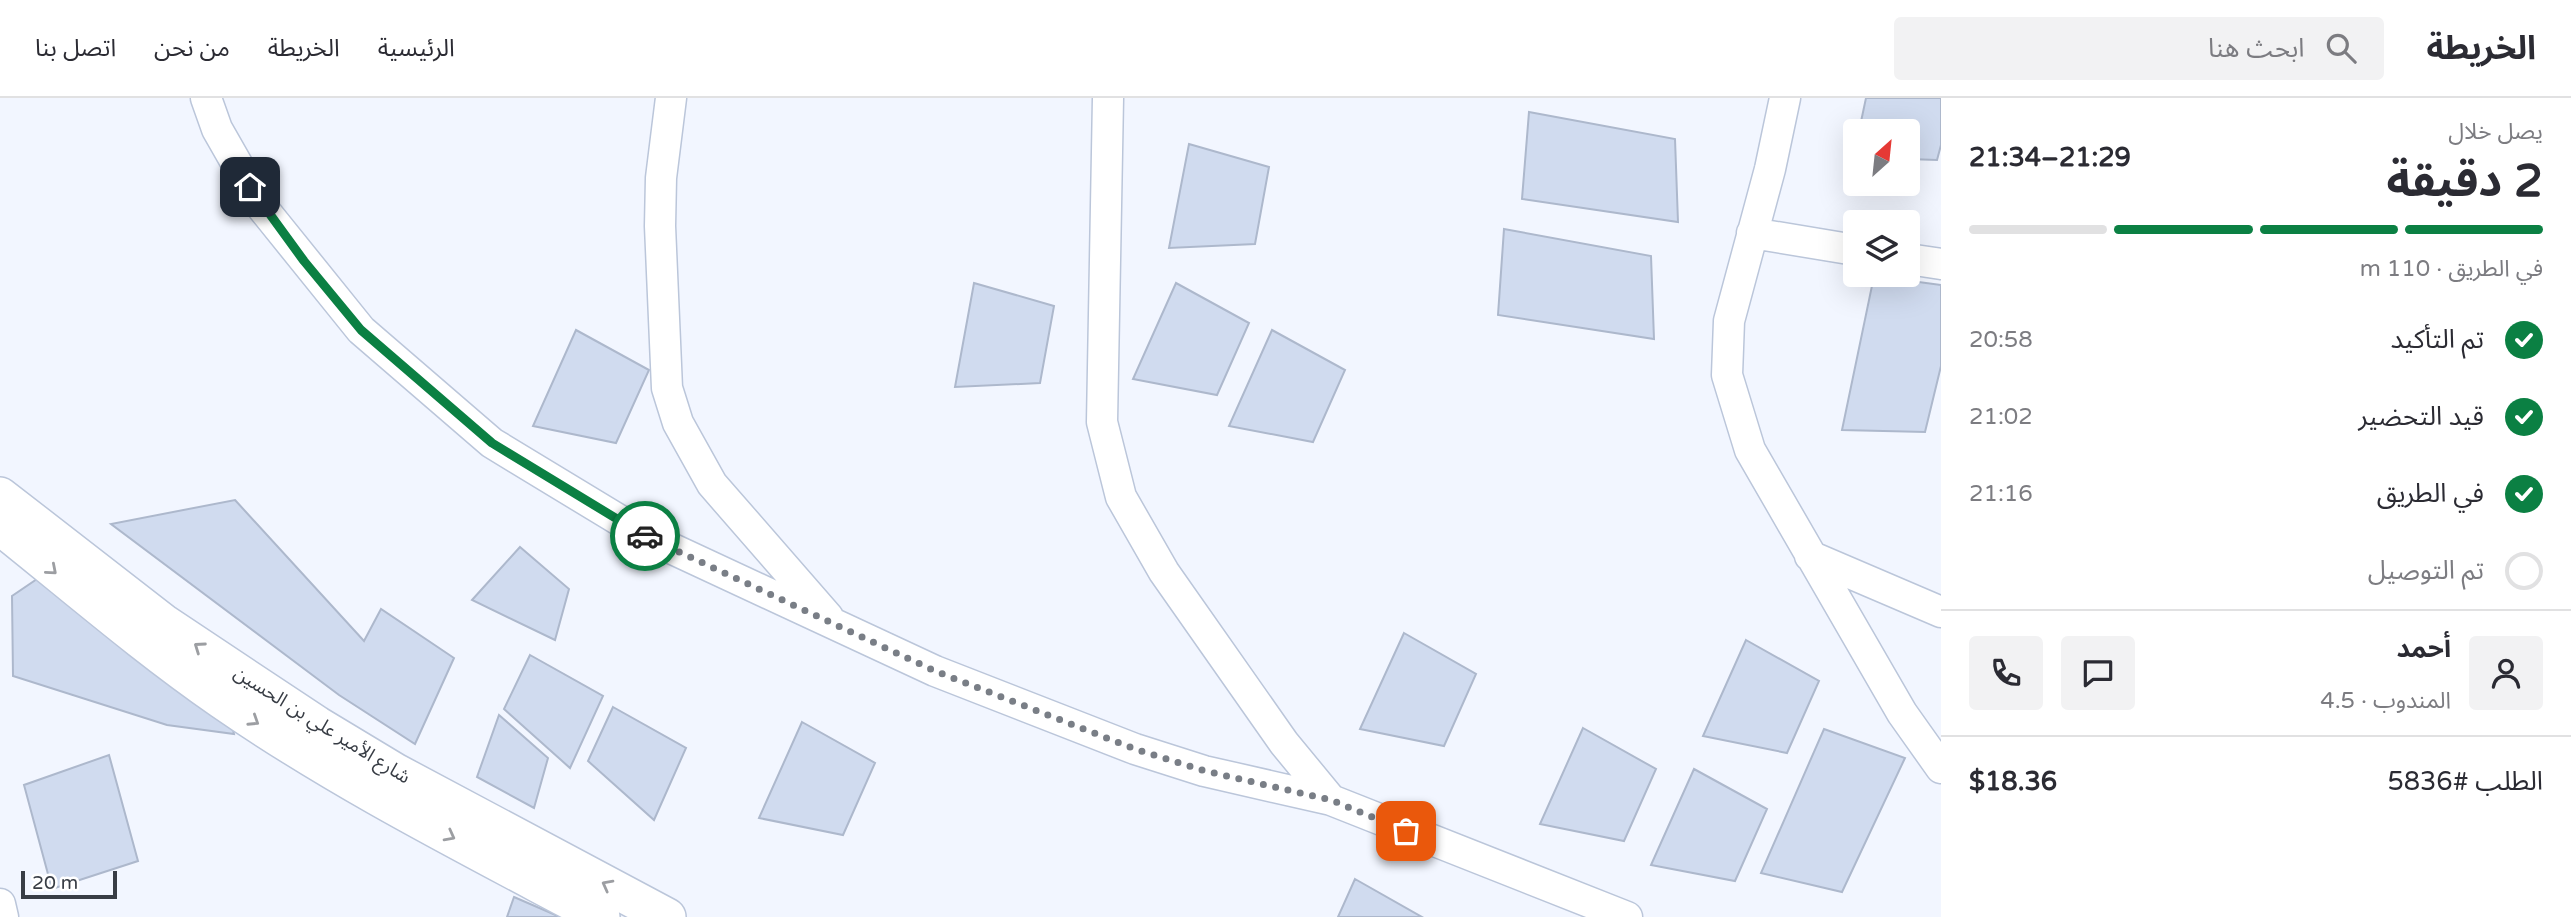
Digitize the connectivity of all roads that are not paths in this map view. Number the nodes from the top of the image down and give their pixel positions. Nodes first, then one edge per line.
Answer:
1 (206, 98) edge
2 (671, 98) edge
3 (1108, 98) edge
4 (1785, 98) edge
5 (1752, 233) junction
6 (1843, 248) edge
7 (1920, 261) edge
8 (1941, 264) edge
9 (0, 496) edge
10 (0, 526) edge
11 (1810, 556) junction
12 (1941, 612) edge
13 (838, 628) junction
14 (1941, 768) edge
15 (1331, 800) junction
16 (0, 904) edge
17 (2, 917) edge
18 (601, 917) edge
19 (667, 917) edge
20 (1627, 917) edge

1 - 13 street
2 - 13 street
3 - 15 street
4 - 5 street
5 - 6 street
5 - 11 street
7 - 8 street
19 -> 9 street, شارع الأمير علي بن الحسين
10 -> 18 street, شارع الأمير علي بن الحسين
11 - 12 street
11 - 14 street
13 - 15 street
15 - 20 street
16 - 17 street

